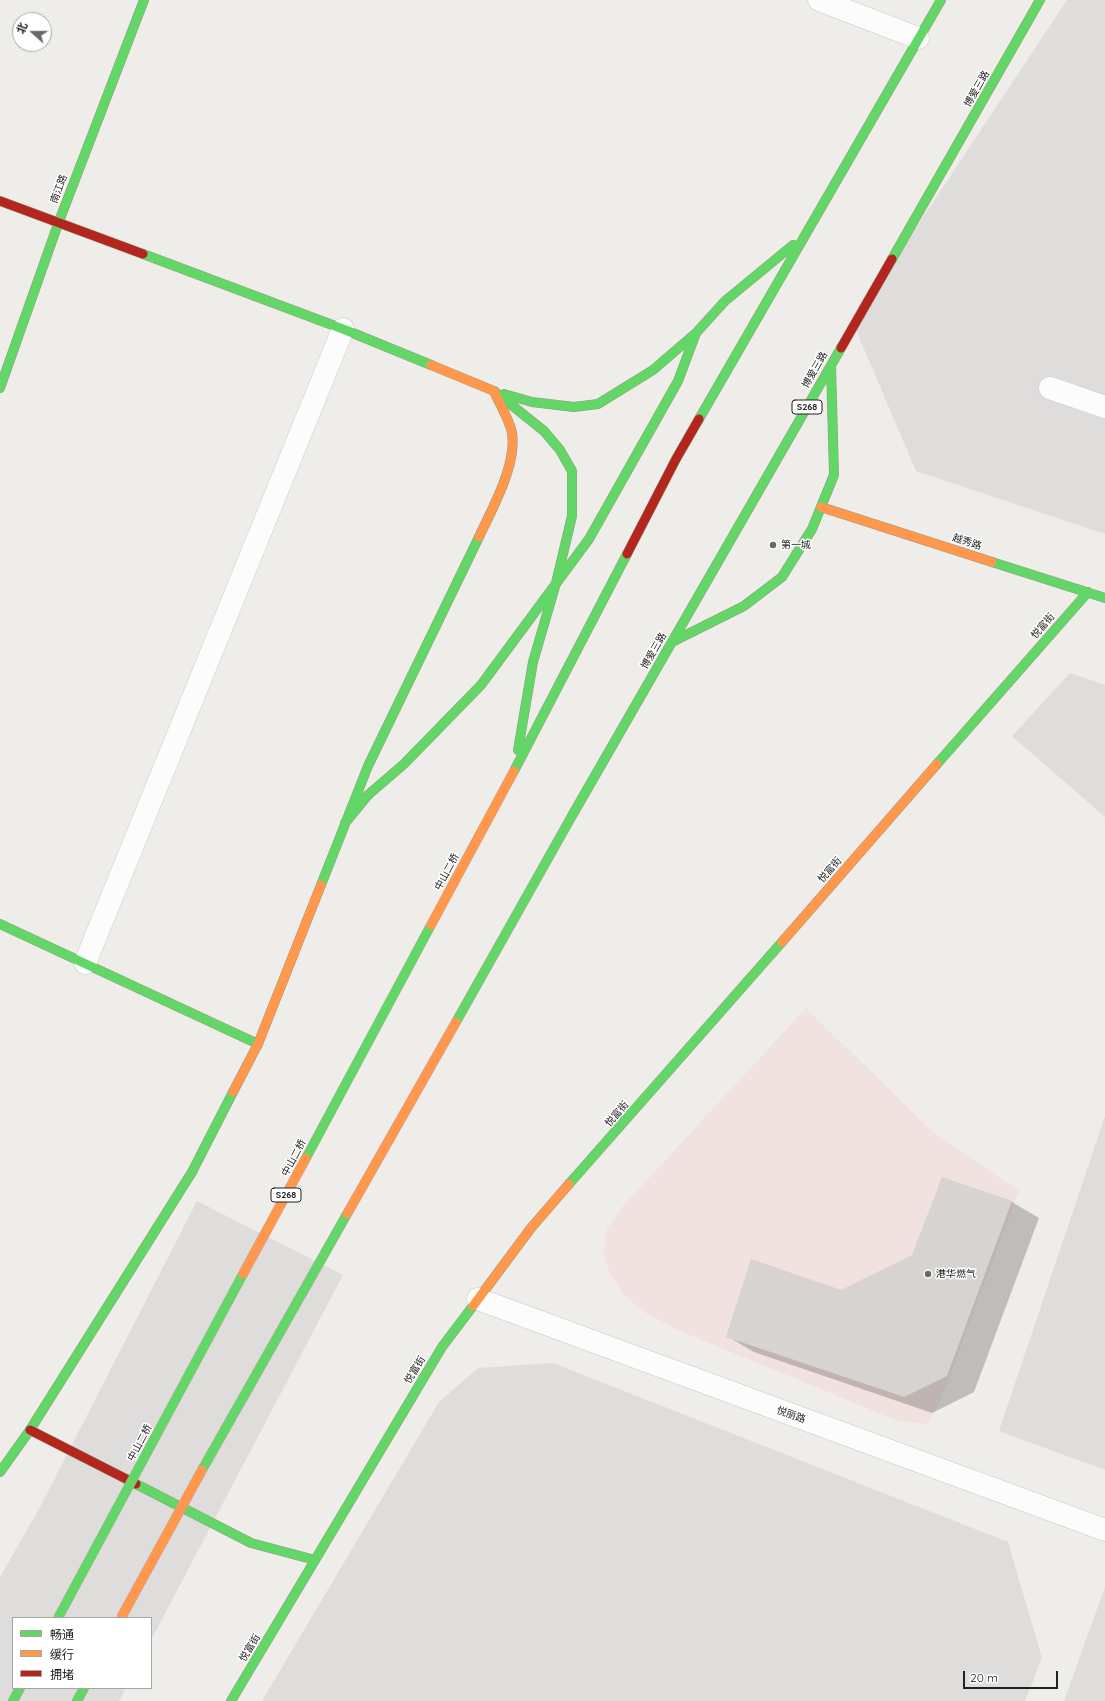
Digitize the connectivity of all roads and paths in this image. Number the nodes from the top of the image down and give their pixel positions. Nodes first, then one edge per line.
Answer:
1 (144, 0) edge
2 (819, 0) edge
3 (941, 0) edge
4 (1040, 0) edge
5 (918, 38) junction
6 (0, 201) edge
7 (58, 224) junction
8 (804, 235) junction
9 (343, 329) junction
10 (696, 333) junction
11 (831, 365) junction
12 (0, 388) edge
13 (1050, 388) dead end
14 (494, 391) junction
15 (1105, 408) edge
16 (821, 507) junction
17 (556, 583) junction
18 (1088, 592) junction
19 (1105, 598) edge
20 (672, 642) junction
21 (514, 771) junction
22 (345, 823) junction
23 (0, 924) edge
24 (85, 964) junction
25 (258, 1044) junction
26 (478, 1299) junction
27 (30, 1430) junction
28 (0, 1472) edge
29 (1105, 1530) edge
30 (315, 1560) junction
31 (59, 1617) edge
32 (122, 1617) edge
33 (19, 1689) edge
34 (84, 1689) edge
35 (13, 1701) edge
36 (78, 1701) edge
37 (231, 1701) edge

1 - 7 main road, 南江路
2 - 5 street
3 - 5 main road, S268
4 - 11 main road, 博爱三路 / S268
5 - 8 main road, S268
6 - 7 main road
7 - 9 main road
7 - 12 main road, 南江路
8 - 10 main road
8 - 21 main road, S268
9 - 14 main road
9 - 24 street
10 - 14 main road
10 - 17 main road
11 - 16 main road
11 - 20 main road, 博爱三路 / S268
13 - 15 street
14 - 17 main road
14 - 22 main road
16 - 18 main road, 越秀路
16 - 20 main road
17 - 21 main road
17 - 22 main road
18 - 19 main road, 越秀路
18 - 26 main road, 悦富街
20 - 32 main road, 博爱三路 / S268, bridge
21 - 31 main road, 中山二桥 / S268, bridge
22 - 25 main road
23 - 24 main road
24 - 25 main road
25 - 27 main road
26 - 29 street, 悦丽路
26 - 30 main road, 悦富街
27 - 28 main road
27 - 30 main road
30 - 37 main road, 悦富街
33 - 35 main road
34 - 36 main road

